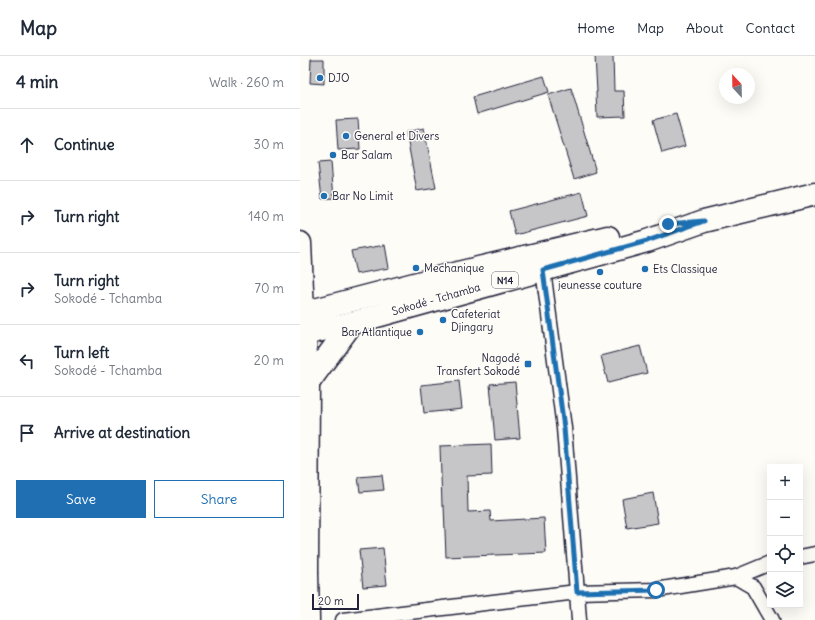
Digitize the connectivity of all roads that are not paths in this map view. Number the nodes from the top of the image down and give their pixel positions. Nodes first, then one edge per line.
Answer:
1 (815, 194) edge
2 (704, 221) junction
3 (300, 243) edge
4 (543, 270) junction
5 (352, 323) junction
6 (304, 324) junction
7 (308, 383) junction
8 (815, 554) edge
9 (803, 556) edge
10 (767, 564) edge
11 (303, 573) edge
12 (736, 577) junction
13 (577, 592) junction
14 (308, 620) edge
15 (342, 620) edge
16 (579, 620) edge
17 (772, 620) edge

1 - 2 main road, Sokodé - Tchamba / N14
2 - 4 main road, Sokodé - Tchamba / N14
2 - 6 main road, Sokodé - Tchamba / N14
3 - 6 main road
4 - 5 main road, Sokodé - Tchamba / N14
4 - 13 street
5 - 6 main road, Sokodé - Tchamba / N14
5 - 7 main road
6 - 7 main road
7 - 11 main road
8 - 9 street
10 - 12 street
11 - 14 main road
12 - 13 street
12 - 17 street
13 - 15 street
13 - 16 street

